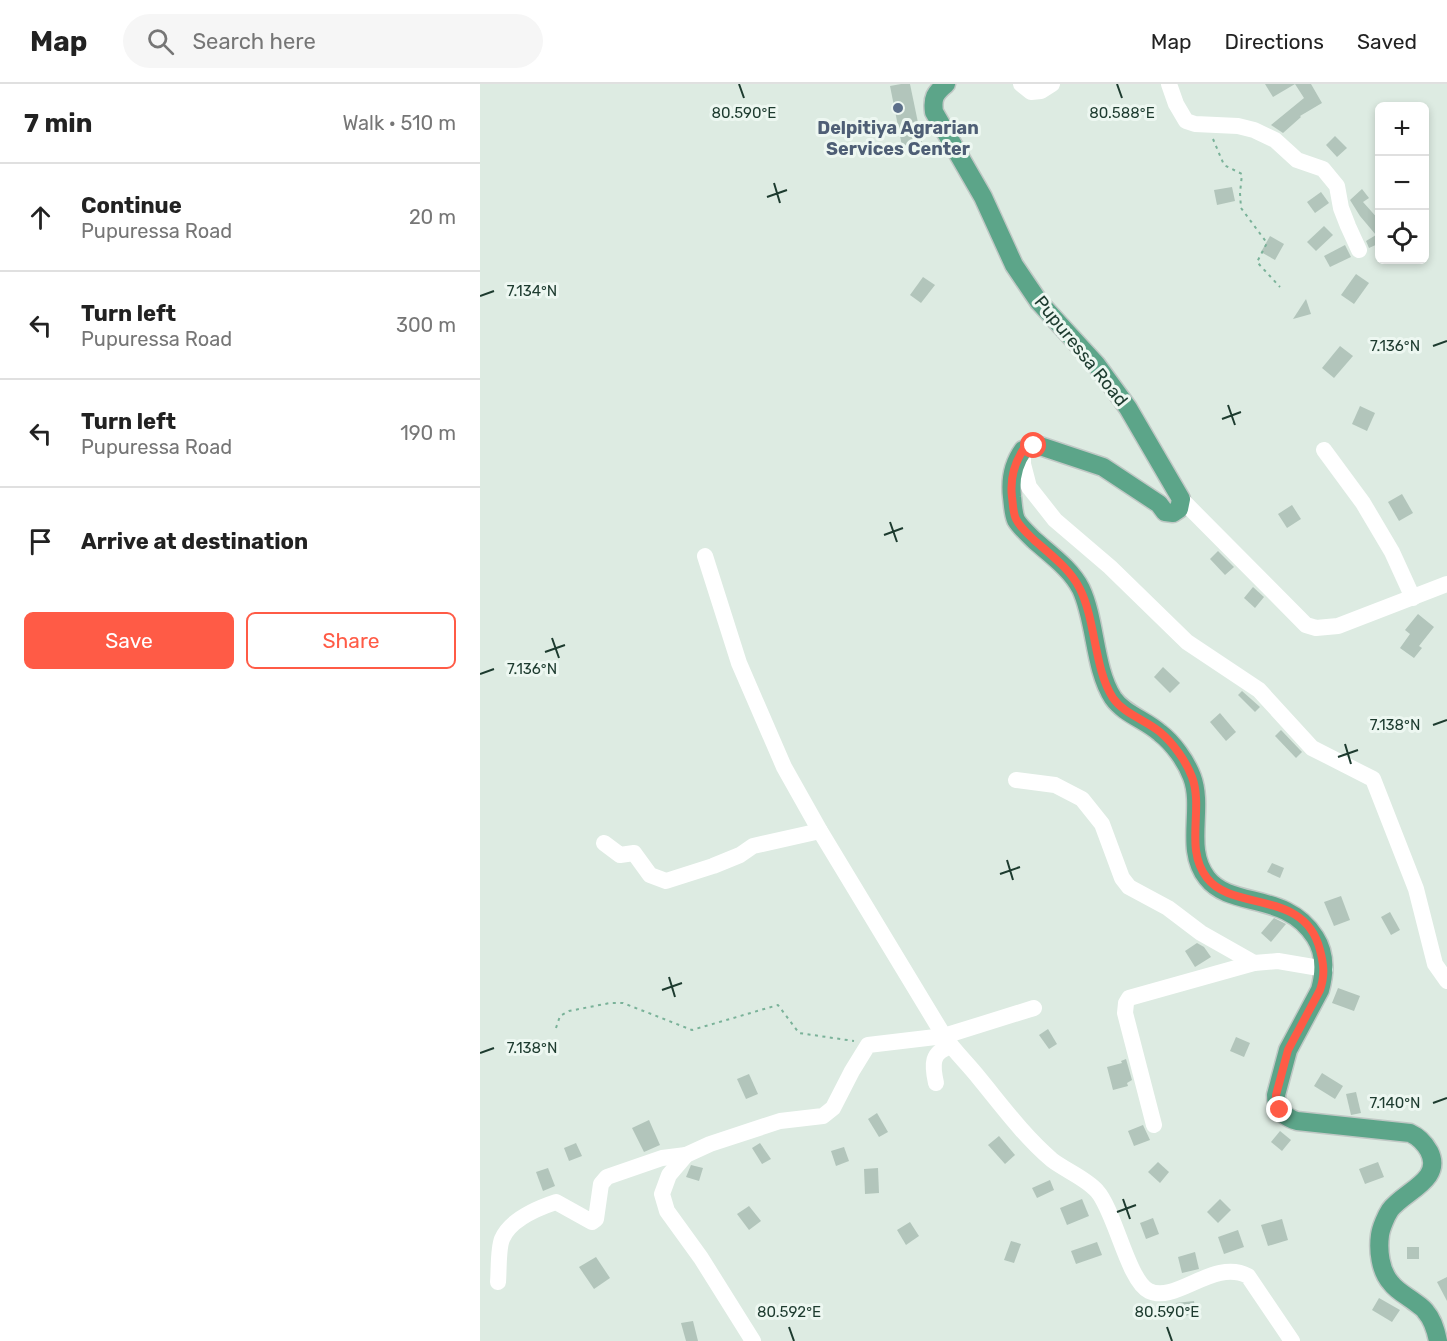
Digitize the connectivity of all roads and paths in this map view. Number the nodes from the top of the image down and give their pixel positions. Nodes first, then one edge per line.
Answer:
1 (946, 84) edge
2 (1021, 84) edge
3 (1052, 84) edge
4 (1169, 84) edge
5 (1209, 125) junction
6 (1359, 250) dead end
7 (1280, 287) dead end
8 (1023, 450) junction
9 (1324, 450) dead end
10 (1181, 499) junction
11 (705, 556) dead end
12 (1447, 584) edge
13 (1413, 597) junction
14 (1016, 780) dead end
15 (819, 831) junction
16 (604, 843) dead end
17 (1254, 963) junction
18 (1325, 969) junction
19 (1447, 980) edge
20 (1034, 1008) dead end
21 (556, 1028) dead end
22 (948, 1041) junction
23 (868, 1045) junction
24 (936, 1083) dead end
25 (1154, 1125) dead end
26 (686, 1155) junction
27 (498, 1282) dead end
28 (753, 1341) edge
29 (1292, 1341) edge
30 (1438, 1341) edge

1 - 10 main road, Pupuressa Road
2 - 3 street
4 - 5 street
5 - 6 street
5 - 7 path
8 - 10 main road
8 - 18 main road
8 - 19 street
9 - 13 street
10 - 13 street
11 - 15 street
12 - 13 street
14 - 17 street
15 - 16 street
15 - 22 street
17 - 18 street
17 - 25 street
18 - 30 main road
20 - 22 street
21 - 23 path
22 - 23 street
22 - 24 street
22 - 29 street
23 - 26 street
26 - 27 street
26 - 28 street

